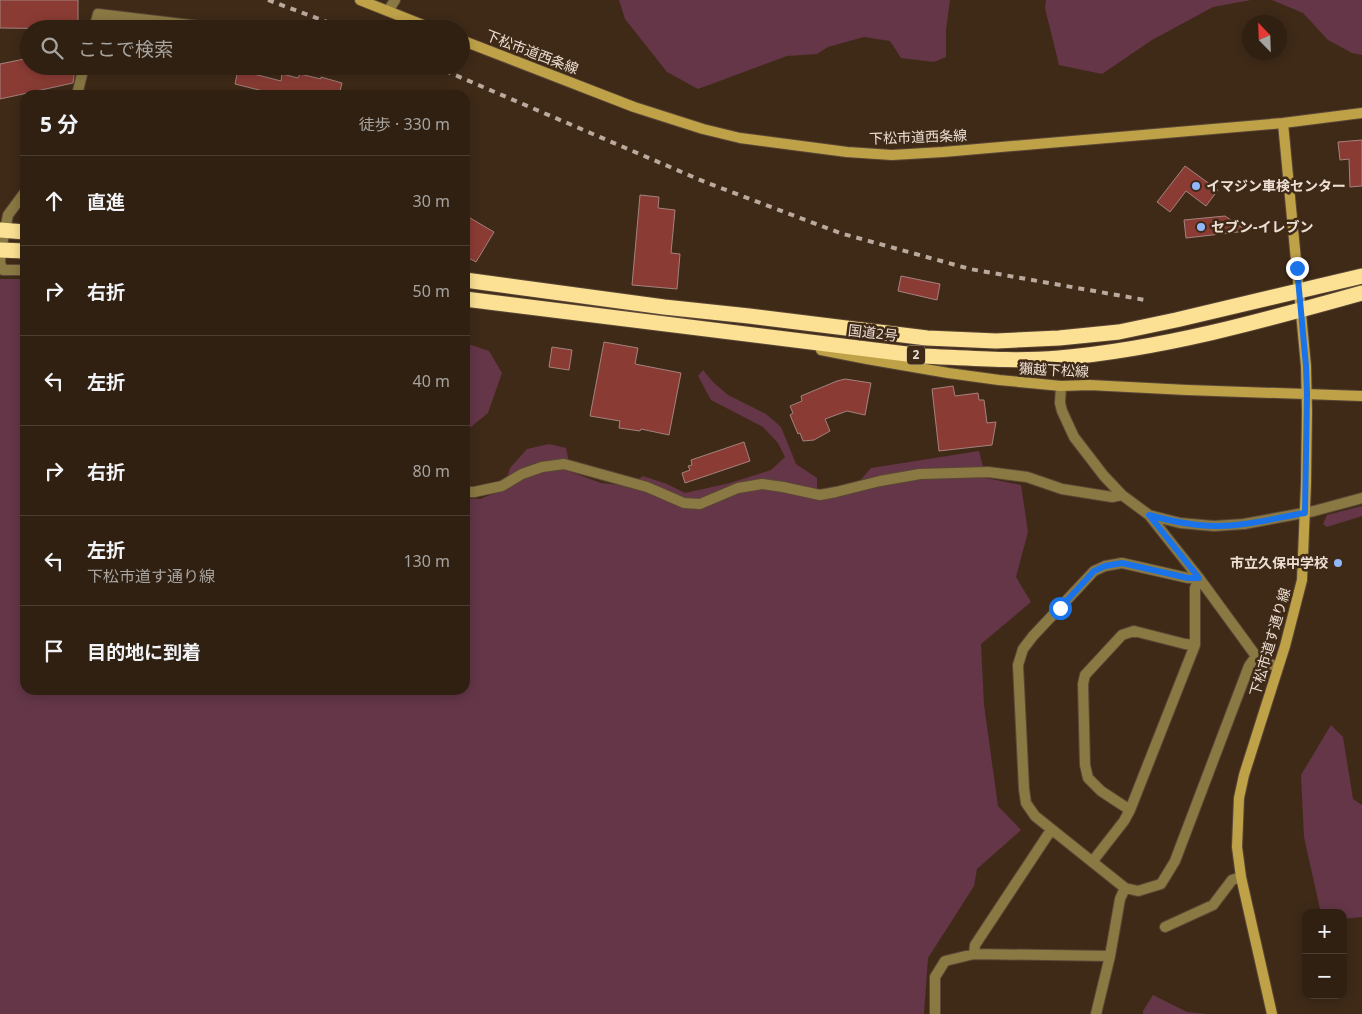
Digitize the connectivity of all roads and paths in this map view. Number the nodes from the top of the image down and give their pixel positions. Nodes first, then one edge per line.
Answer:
1 (360, 0) edge
2 (395, 0) edge
3 (388, 11) junction
4 (96, 20) edge
5 (148, 20) edge
6 (410, 20) edge
7 (470, 43) edge
8 (82, 75) edge
9 (77, 90) edge
10 (1362, 113) edge
11 (1282, 122) junction
12 (20, 199) edge
13 (2, 230) edge
14 (20, 232) edge
15 (1, 250) edge
16 (20, 252) edge
17 (20, 270) edge
18 (1362, 276) edge
19 (470, 281) edge
20 (1298, 290) junction
21 (1362, 294) edge
22 (470, 300) edge
23 (1300, 310) junction
24 (749, 335) junction
25 (1061, 386) junction
26 (1307, 394) junction
27 (1362, 396) edge
28 (470, 492) edge
29 (1122, 495) junction
30 (1362, 498) edge
31 (1305, 513) junction
32 (1149, 515) junction
33 (1199, 578) junction
34 (1195, 645) junction
35 (1256, 656) junction
36 (1278, 667) junction
37 (1130, 810) junction
38 (1051, 830) junction
39 (1092, 862) junction
40 (1241, 877) junction
41 (1125, 888) junction
42 (1165, 927) dead end
43 (974, 954) junction
44 (1110, 956) junction
45 (935, 1014) edge
46 (1096, 1014) edge
47 (1272, 1014) edge

1 - 3 street
2 - 3 street
3 - 6 street
4 - 5 street
7 - 11 street, 下松市道西条線
8 - 9 street
10 - 11 street, 下松市道西条線
11 - 20 street, 下松市道す通り線
12 - 13 street
13 - 14 highway
13 - 15 street
15 - 16 highway
15 - 17 street
18 - 20 highway, 国道2号 / 2
19 - 20 highway, 国道2号 / 2
20 - 23 street, 下松市道す通り線
21 - 23 highway, 国道2号 / 2
22 - 24 highway, 国道2号 / 2
23 - 24 highway, 国道2号 / 2
23 - 26 street, 下松市道す通り線
24 - 25 street, 獺越下松線
25 - 26 street, 獺越下松線
25 - 29 street
26 - 27 street, 獺越下松線
26 - 31 street, 下松市道す通り線
28 - 29 street
29 - 32 street
30 - 31 street
31 - 32 street
31 - 36 street, 下松市道す通り線
32 - 33 street
33 - 34 street
33 - 35 street
33 - 38 street
34 - 37 street
34 - 37 street
35 - 36 street
35 - 41 street
36 - 40 street, 下松市道す通り線
37 - 39 street
38 - 39 street
38 - 43 street
39 - 41 street
40 - 42 street
40 - 47 street, 下松市道す通り線
41 - 44 street
43 - 44 street
43 - 45 street
44 - 46 street

